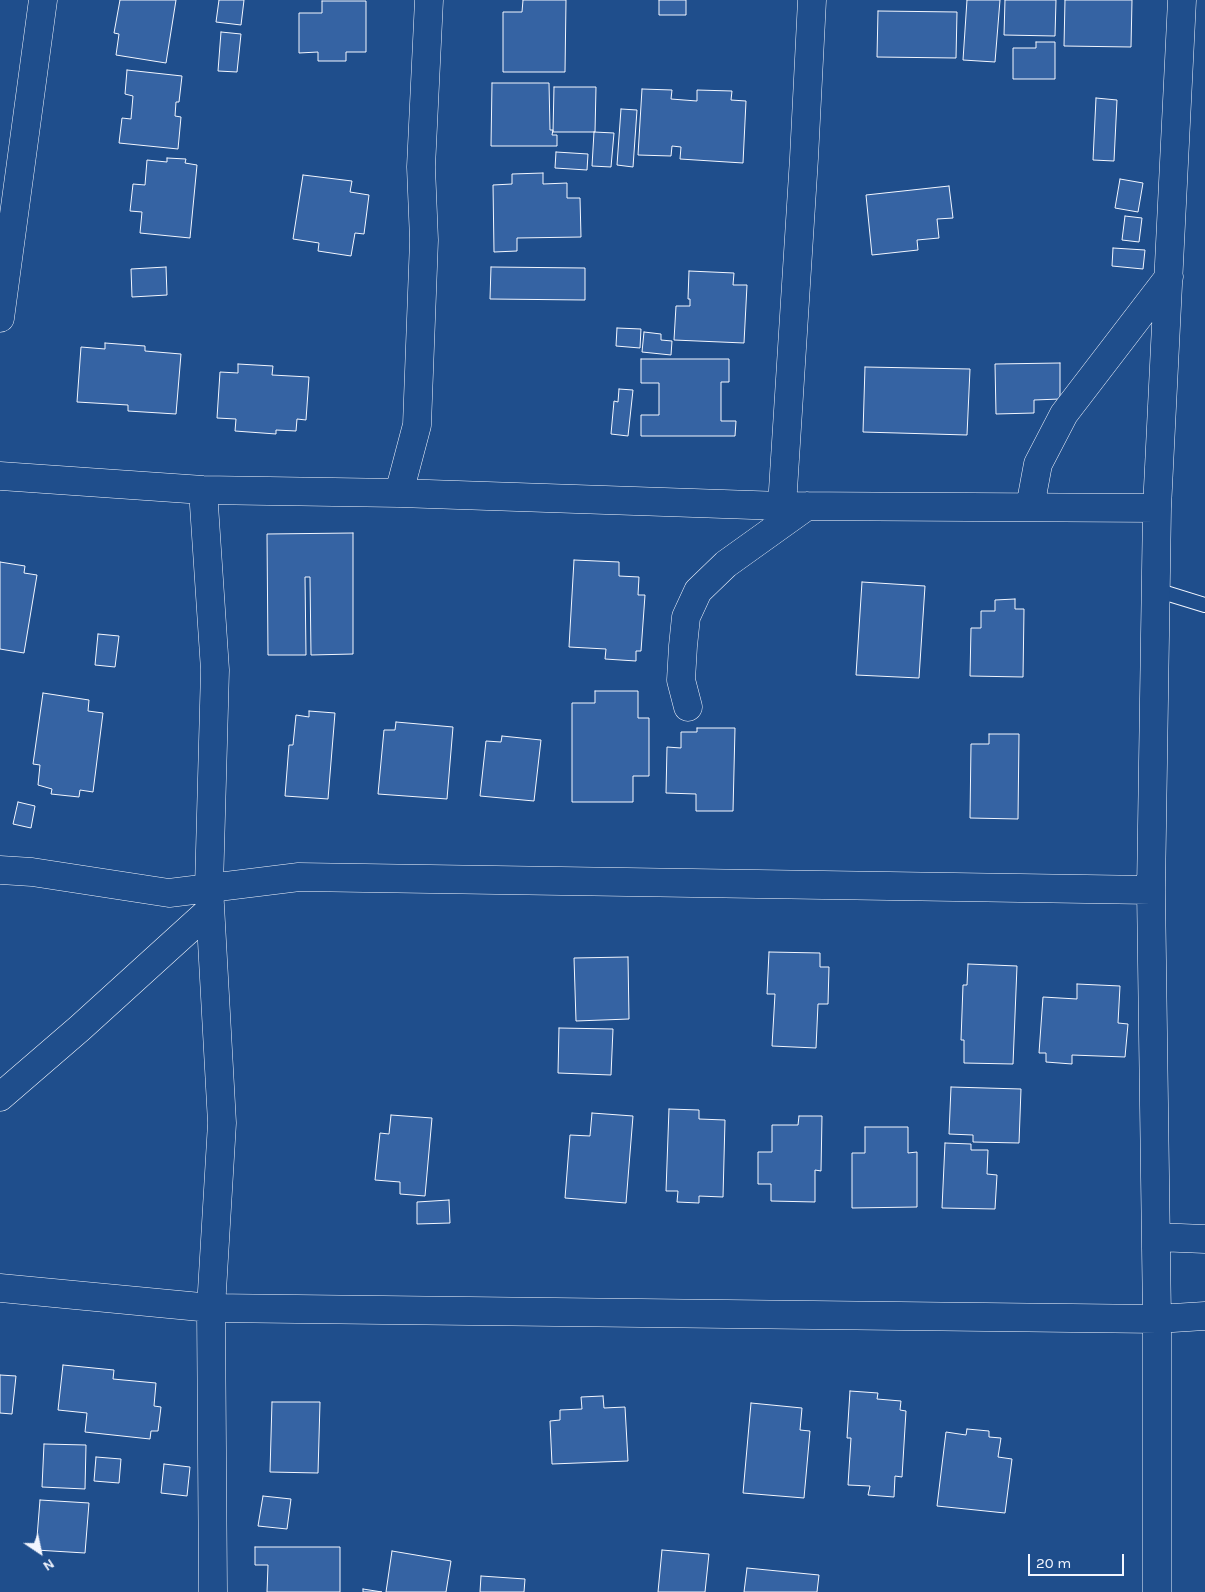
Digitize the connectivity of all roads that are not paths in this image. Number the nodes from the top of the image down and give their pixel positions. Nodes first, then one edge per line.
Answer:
1 (43, 0) edge
2 (429, 0) edge
3 (812, 0) edge
4 (1182, 0) edge
5 (1169, 277) junction
6 (0, 318) edge
7 (0, 476) edge
8 (203, 490) junction
9 (399, 493) junction
10 (795, 506) junction
11 (1030, 507) junction
12 (1157, 508) junction
13 (1156, 590) junction
14 (1205, 605) edge
15 (688, 706) dead end
16 (0, 870) edge
17 (1151, 890) junction
18 (209, 898) junction
19 (0, 1097) edge
20 (1156, 1237) junction
21 (1205, 1239) edge
22 (0, 1288) edge
23 (210, 1308) junction
24 (1205, 1316) edge
25 (1157, 1319) junction
26 (213, 1592) edge
27 (1157, 1592) edge

1 - 6 street
2 - 9 street
3 - 10 street
4 - 5 street
5 - 11 street
5 - 12 street
7 - 8 street
8 - 9 street
8 - 18 street
9 - 10 street
10 - 11 street
10 - 15 street
11 - 12 street
12 - 13 street
13 - 14 lane
13 - 17 street
16 - 18 street
17 - 18 street
17 - 20 street
18 - 19 street
18 - 23 street
20 - 21 street
20 - 25 street
22 - 23 street
23 - 25 street
23 - 26 street
24 - 25 street
25 - 27 street

